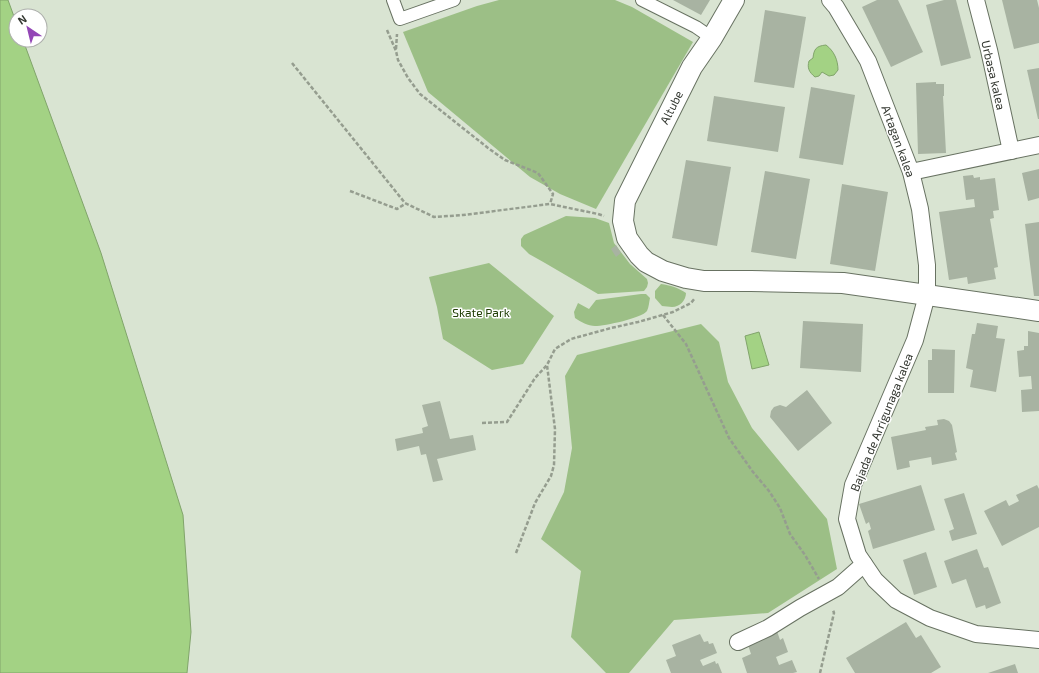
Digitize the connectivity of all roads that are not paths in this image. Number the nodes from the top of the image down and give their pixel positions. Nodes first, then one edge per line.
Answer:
1 (393, 0) edge
2 (454, 0) edge
3 (642, 0) edge
4 (734, 0) edge
5 (830, 0) edge
6 (976, 0) edge
7 (712, 38) junction
8 (1039, 145) edge
9 (1011, 151) junction
10 (911, 172) junction
11 (927, 295) junction
12 (1039, 311) edge
13 (864, 564) junction
14 (1039, 640) edge
15 (738, 642) dead end

1 - 2 street
3 - 7 street
4 - 7 street, Altube
5 - 10 street, Artagan kalea
6 - 9 street, Urbasa kalea
7 - 11 street, Altube
8 - 9 street
9 - 10 street
10 - 11 street, Artagan kalea
11 - 12 street
11 - 13 street, Bajada de Arrigunaga kalea
13 - 14 street, Bajada de Arrigunaga kalea
13 - 15 street

